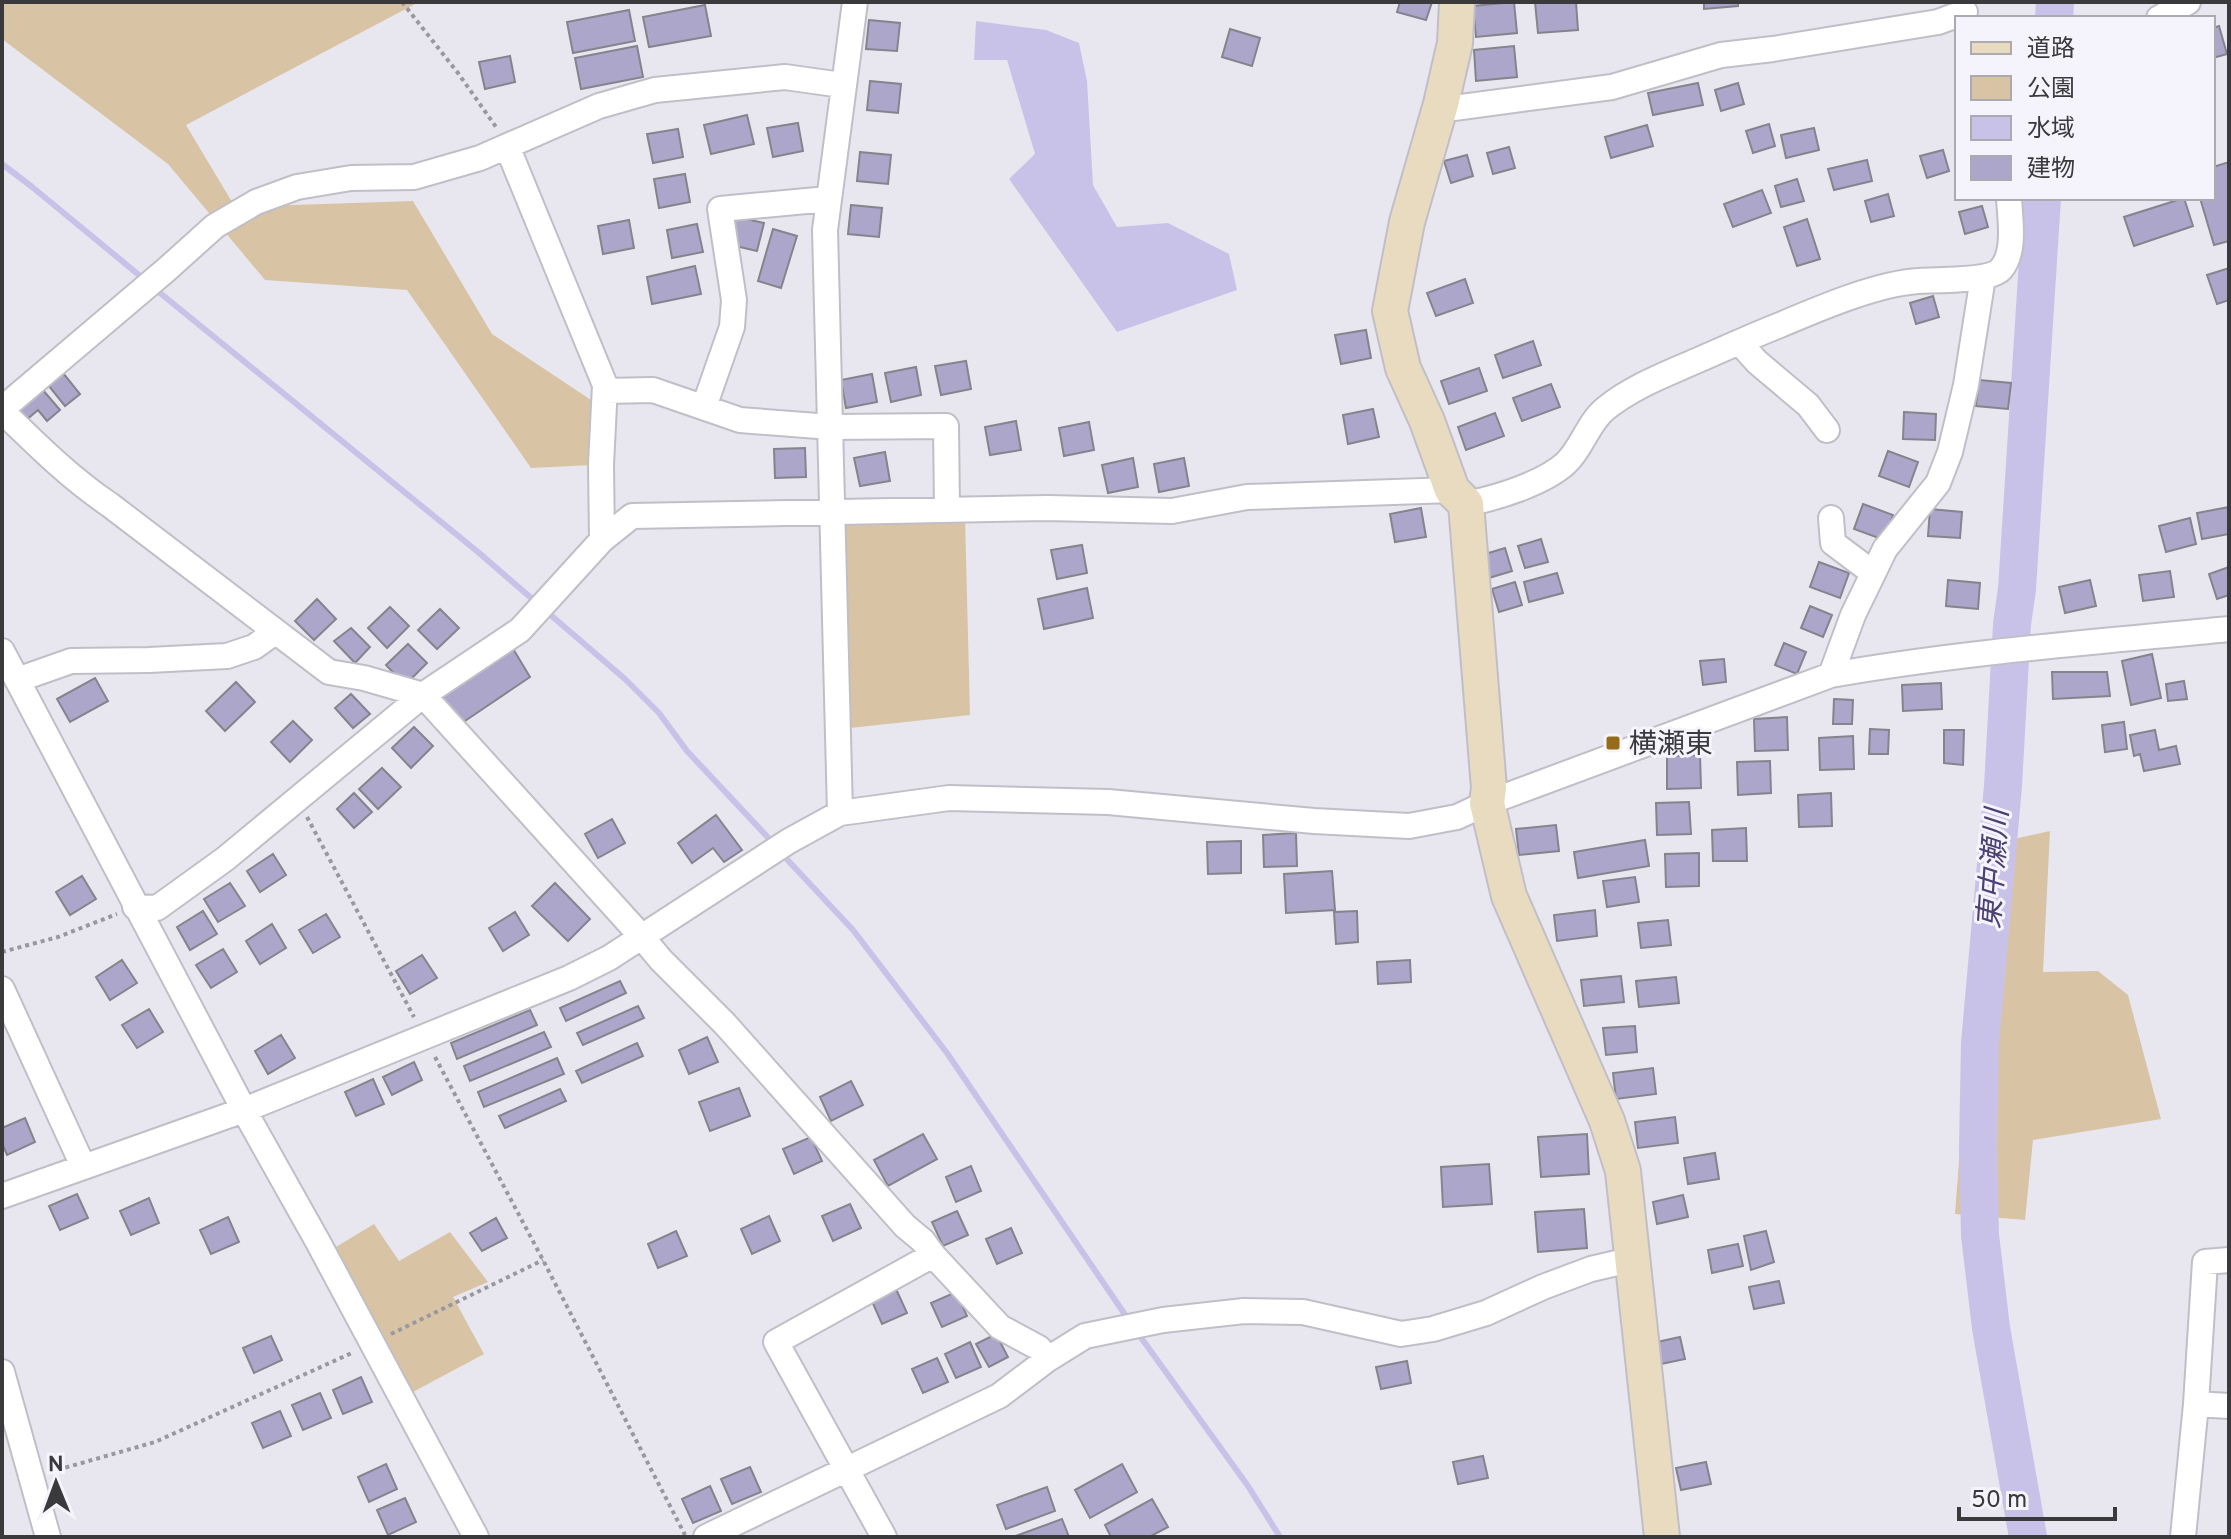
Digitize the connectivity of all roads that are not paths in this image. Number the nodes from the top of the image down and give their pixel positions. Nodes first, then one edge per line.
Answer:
1 (855, 2) edge
2 (1457, 2) edge
3 (2188, 2) edge
4 (1964, 11) edge
5 (2163, 16) edge
6 (842, 85) junction
7 (1441, 104) junction
8 (507, 146) junction
9 (828, 199) junction
10 (2009, 200) edge
11 (1983, 277) junction
12 (1739, 342) junction
13 (605, 391) junction
14 (704, 407) junction
15 (2, 410) edge
16 (831, 427) junction
17 (1827, 430) dead end
18 (1459, 497) junction
19 (947, 509) junction
20 (833, 513) junction
21 (1831, 518) dead end
22 (602, 540) junction
23 (1873, 573) junction
24 (2229, 629) edge
25 (275, 632) junction
26 (2, 651) edge
27 (1831, 675) junction
28 (17, 680) junction
29 (423, 695) junction
30 (1487, 803) junction
31 (840, 813) junction
32 (135, 907) junction
33 (641, 936) junction
34 (2, 989) edge
35 (244, 1110) junction
36 (83, 1166) junction
37 (2, 1196) edge
38 (933, 1255) junction
39 (1634, 1259) junction
40 (2229, 1260) edge
41 (1048, 1359) junction
42 (2, 1372) edge
43 (2196, 1404) junction
44 (2229, 1406) edge
45 (847, 1471) junction
46 (48, 1537) edge
47 (476, 1537) edge
48 (706, 1537) edge
49 (884, 1537) edge
50 (1662, 1537) edge
51 (2183, 1537) edge

1 - 6 street
2 - 7 street
3 - 5 street
4 - 7 street
6 - 8 street
6 - 9 street
7 - 18 street
8 - 13 street
8 - 15 street
9 - 14 street
9 - 16 street
10 - 11 street
11 - 12 street
11 - 23 street
12 - 17 street
12 - 18 street
13 - 14 street
13 - 22 street
14 - 16 street
15 - 25 street
16 - 19 street
16 - 20 street
18 - 19 street
18 - 30 street
19 - 20 street
20 - 22 street
20 - 31 street
21 - 23 street
22 - 29 street
23 - 27 street
24 - 27 street
25 - 28 street
25 - 29 street
26 - 28 street
27 - 30 street
28 - 32 street
29 - 32 street
29 - 33 street
30 - 31 street
30 - 39 street
31 - 33 street
32 - 35 street
33 - 35 street
33 - 38 street
34 - 36 street
35 - 36 street
35 - 47 street
36 - 37 street
38 - 41 street
38 - 45 street
39 - 41 street
39 - 50 street
40 - 43 street
41 - 45 street
42 - 46 street
43 - 44 street
43 - 51 street
45 - 48 street
45 - 49 street

